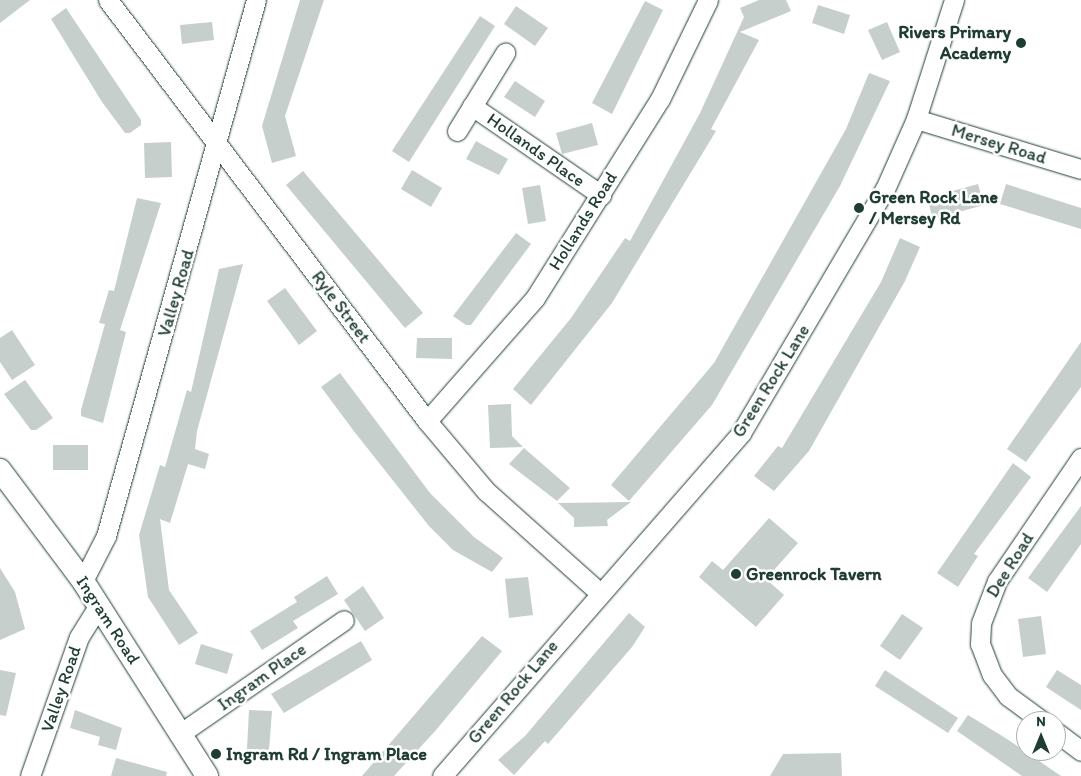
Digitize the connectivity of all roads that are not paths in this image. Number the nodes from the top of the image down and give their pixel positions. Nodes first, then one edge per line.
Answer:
1 (108, 0) edge
2 (256, 0) edge
3 (708, 0) edge
4 (954, 0) edge
5 (505, 53) dead end
6 (472, 106) junction
7 (916, 119) junction
8 (457, 131) dead end
9 (218, 146) junction
10 (1081, 169) edge
11 (600, 195) junction
12 (427, 421) junction
13 (1081, 458) edge
14 (0, 470) edge
15 (83, 581) junction
16 (599, 592) junction
17 (98, 605) junction
18 (344, 620) dead end
19 (1028, 711) edge
20 (181, 733) junction
21 (1066, 740) edge
22 (1081, 751) edge
23 (30, 776) edge
24 (207, 776) edge
25 (442, 776) edge

1 - 9 street, Ryle Street
2 - 9 street, Valley Road
3 - 11 street, Hollands Road
4 - 7 street, Green Rock Lane
5 - 6 street, Hollands Place
6 - 8 street, Hollands Place
6 - 11 street, Hollands Place
7 - 10 street, Mersey Road
7 - 16 street, Green Rock Lane
9 - 12 street, Ryle Street
9 - 15 street, Valley Road
11 - 12 street, Hollands Road
12 - 16 street, Ryle Street
13 - 19 street, Dee Road
14 - 15 street, Ingram Road
15 - 17 street, Ingram Road
16 - 25 street, Green Rock Lane
17 - 20 street, Ingram Road
17 - 23 street, Valley Road
18 - 20 street, Ingram Place
20 - 24 street, Ingram Road
21 - 22 street

